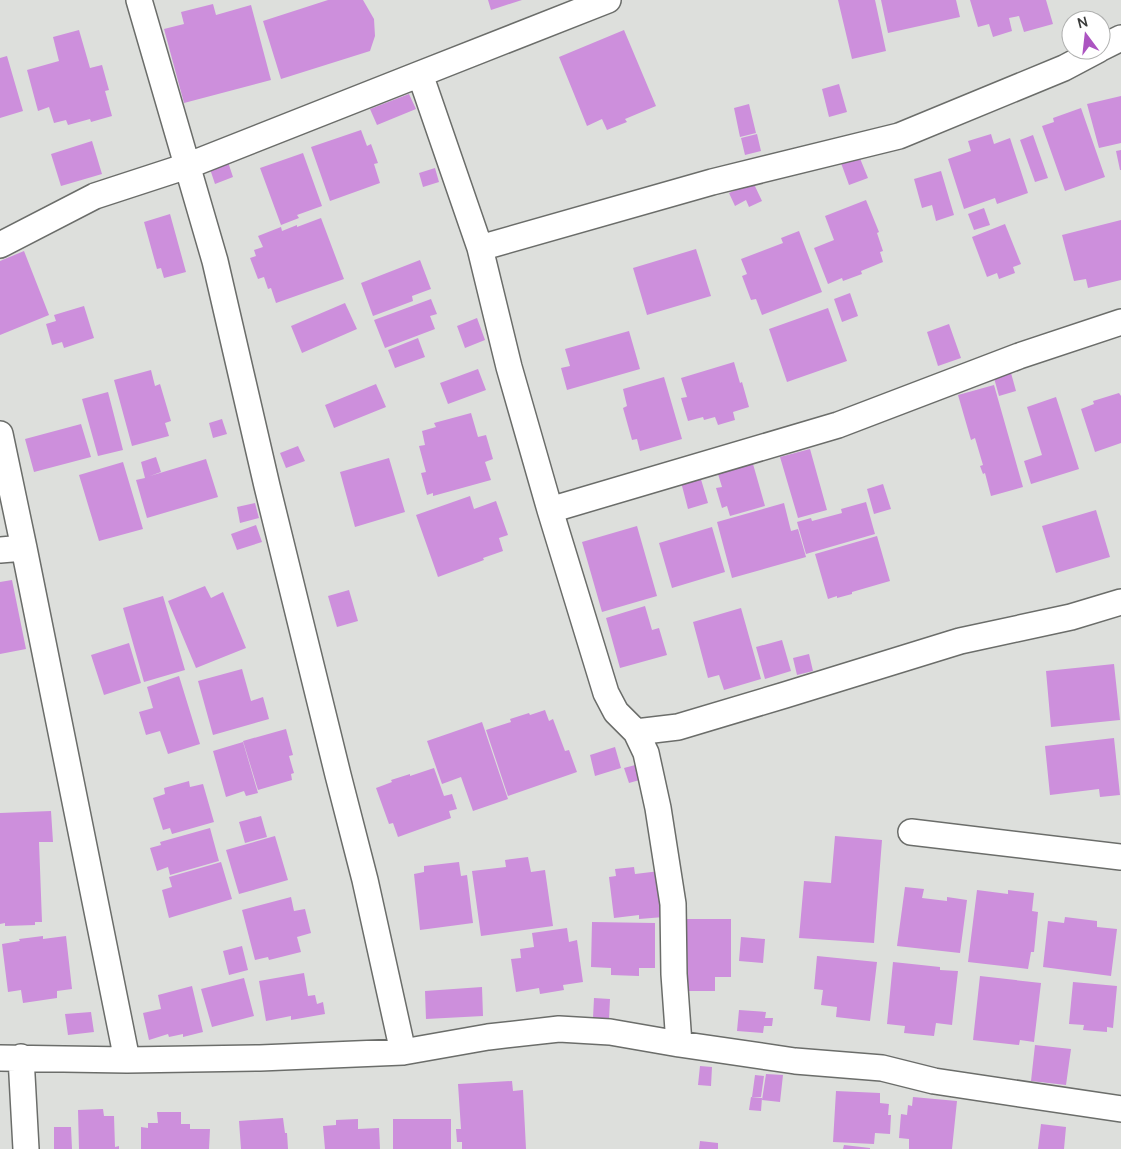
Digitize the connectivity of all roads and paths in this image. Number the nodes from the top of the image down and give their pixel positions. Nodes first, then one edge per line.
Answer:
1 (139, 0) edge
2 (608, 0) edge
3 (1079, 60) edge
4 (420, 74) junction
5 (187, 166) junction
6 (0, 245) edge
7 (480, 248) junction
8 (1121, 322) edge
9 (0, 434) edge
10 (550, 510) junction
11 (24, 548) junction
12 (0, 550) edge
13 (1121, 602) edge
14 (636, 732) junction
15 (911, 832) dead end
16 (1121, 857) edge
17 (679, 1044) junction
18 (403, 1052) junction
19 (11, 1058) edge
20 (127, 1060) junction
21 (1121, 1109) edge
22 (26, 1149) edge

1 - 5 street
2 - 4 street
3 - 7 street
4 - 5 street
4 - 7 street
5 - 6 street
5 - 18 street
7 - 10 street
8 - 10 street
9 - 11 street
10 - 14 street
11 - 12 street
11 - 20 street
13 - 14 street
14 - 17 street
15 - 16 street
17 - 18 street
17 - 21 street
18 - 20 street
19 - 20 street
19 - 22 street

